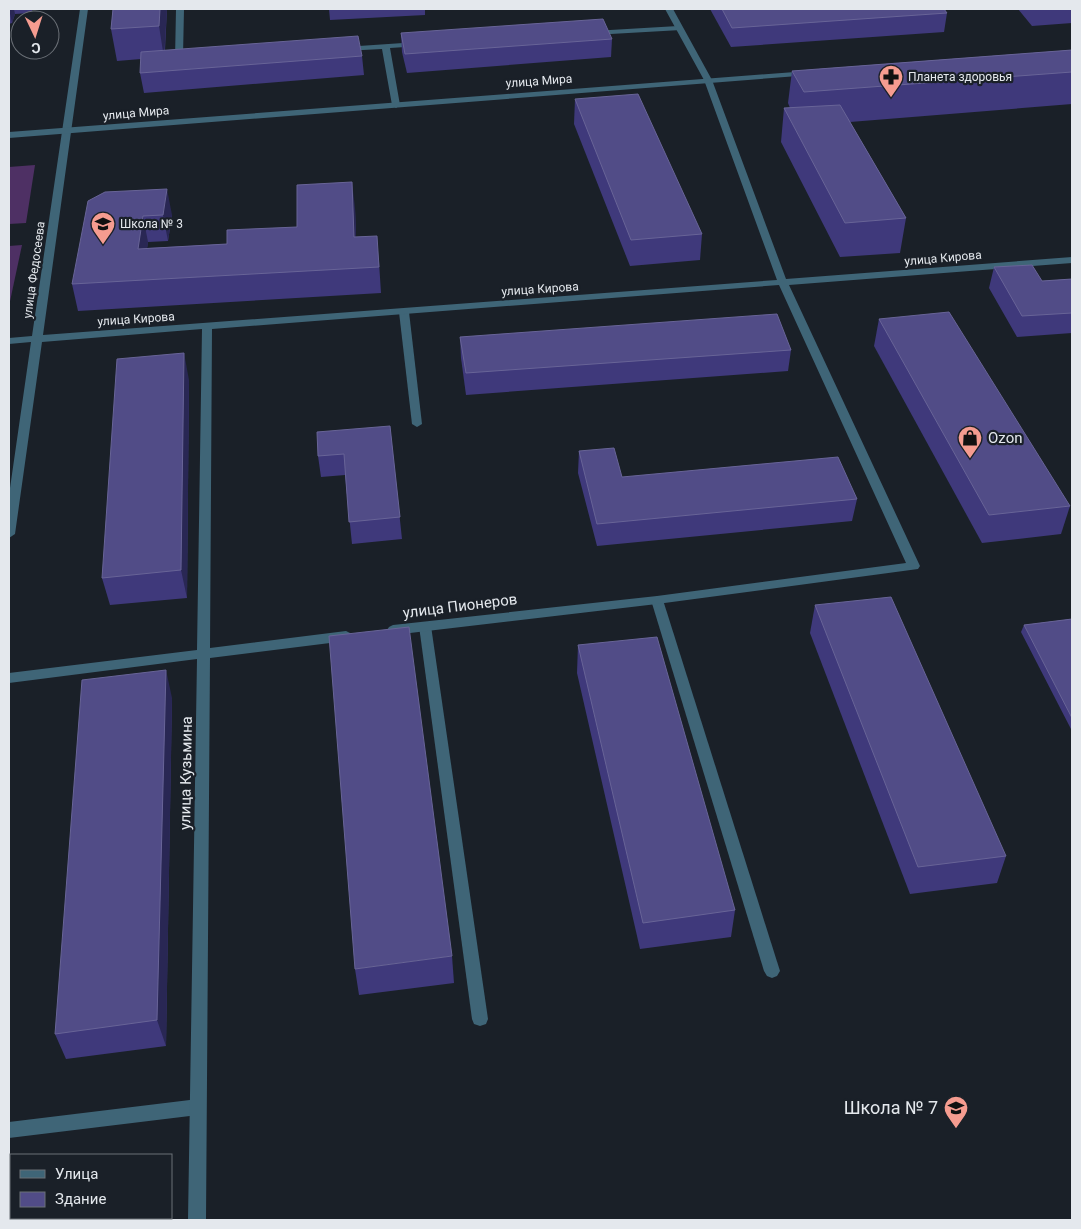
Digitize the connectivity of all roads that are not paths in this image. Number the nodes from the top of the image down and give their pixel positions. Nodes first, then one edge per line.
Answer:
1 (84, 9) edge
2 (180, 9) edge
3 (669, 9) edge
4 (678, 28) junction
5 (581, 34) edge
6 (425, 44) edge
7 (386, 46) junction
8 (337, 49) edge
9 (199, 58) edge
10 (816, 73) edge
11 (708, 80) junction
12 (396, 104) junction
13 (66, 130) junction
14 (9, 135) edge
15 (1072, 260) edge
16 (783, 283) junction
17 (404, 312) junction
18 (207, 327) junction
19 (38, 338) junction
20 (9, 340) edge
21 (417, 424) dead end
22 (9, 534) edge
23 (657, 600) junction
24 (425, 626) junction
25 (377, 632) edge
26 (358, 635) edge
27 (203, 654) junction
28 (9, 678) edge
29 (772, 972) dead end
30 (480, 1019) dead end
31 (198, 1107) junction
32 (9, 1130) edge
33 (197, 1220) edge

1 - 13 street, улица Федосеева
2 - 9 street
3 - 4 street
4 - 5 street
4 - 11 street
6 - 7 street
7 - 8 street
7 - 12 street
10 - 11 street, улица Мира
11 - 12 street, улица Мира
11 - 16 street
12 - 13 street, улица Мира
13 - 14 street, улица Мира
13 - 19 street, улица Федосеева
15 - 16 street, улица Кирова
16 - 17 street, улица Кирова
16 - 23 street, улица Пионеров
17 - 18 street, улица Кирова
17 - 21 street
18 - 19 street, улица Кирова
18 - 27 street, улица Кузьмина
19 - 20 street, улица Кирова
19 - 22 street, улица Федосеева
23 - 24 street, улица Пионеров
23 - 29 street
24 - 25 street, улица Пионеров
24 - 30 street
26 - 27 street
27 - 28 street
27 - 31 street, улица Кузьмина
31 - 32 street
31 - 33 street, улица Кузьмина

